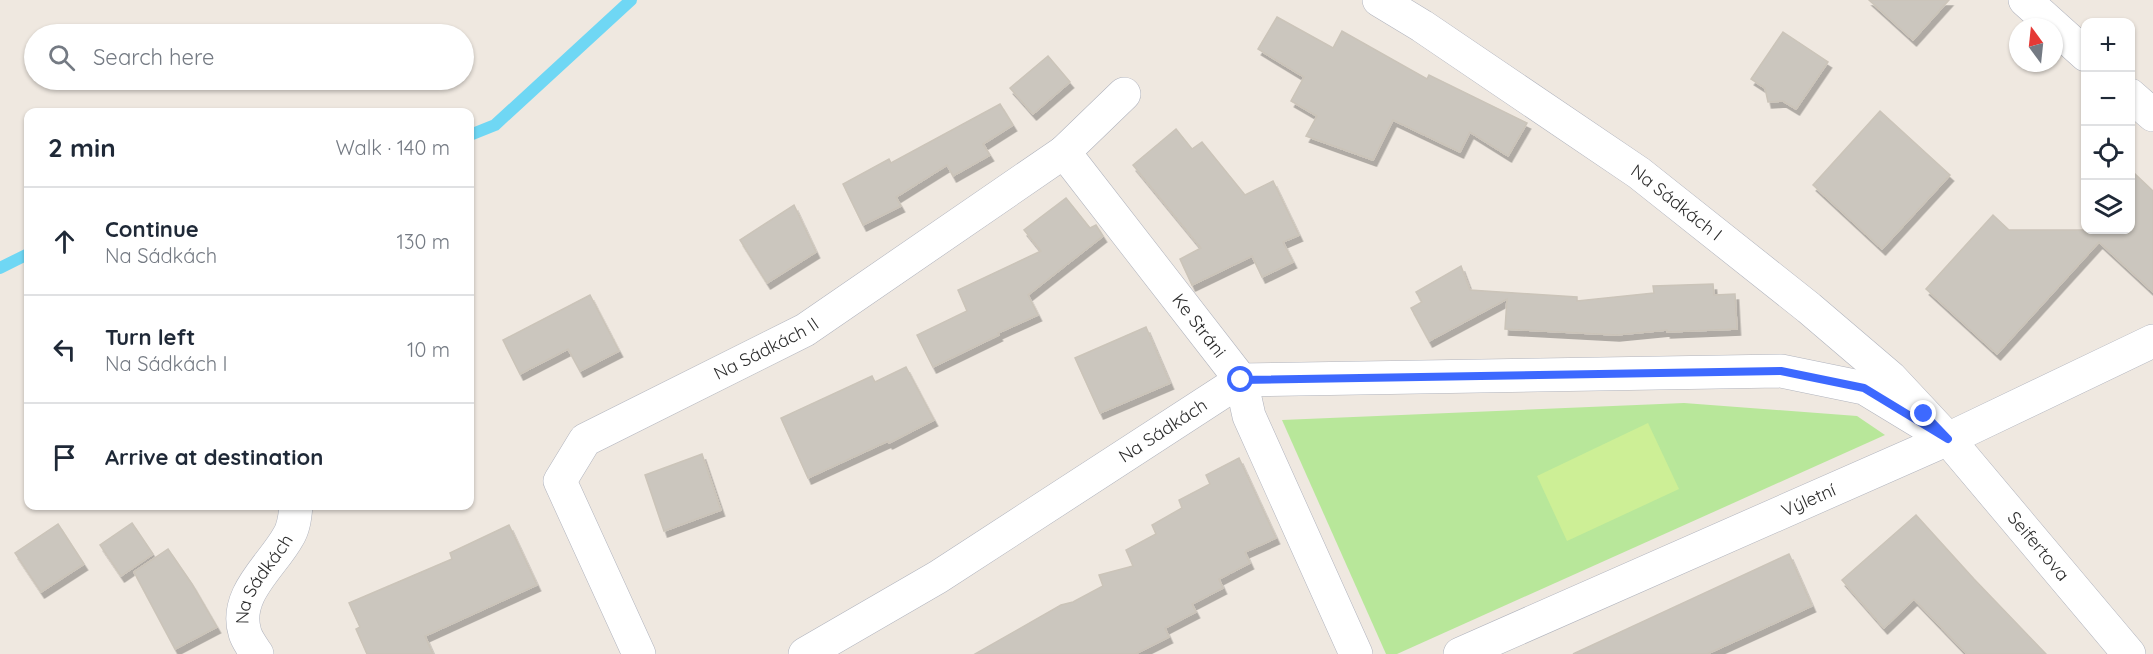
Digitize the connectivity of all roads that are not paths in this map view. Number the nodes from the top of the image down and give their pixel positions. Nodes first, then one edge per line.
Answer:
1 (1379, 0) edge
2 (2025, 0) edge
3 (2081, 51) edge
4 (1124, 94) dead end
5 (2135, 99) edge
6 (2153, 115) edge
7 (1064, 152) junction
8 (2153, 341) edge
9 (1241, 380) junction
10 (1948, 439) junction
11 (296, 510) edge
12 (257, 654) edge
13 (639, 654) edge
14 (805, 654) edge
15 (1356, 654) edge
16 (1461, 654) edge
17 (2129, 654) edge

1 - 10 street, Na Sádkách I
2 - 3 street
4 - 7 street, Na Sádkách II
5 - 6 street
7 - 9 street, Ke Stráni
7 - 13 street, Na Sádkách II
8 - 10 street, Výletní
9 - 10 street
9 - 14 street, Na Sádkách
9 - 15 street, Ke Stráni
10 - 16 street, Výletní
10 - 17 street, Seifertova
11 - 12 street, Na Sádkách

